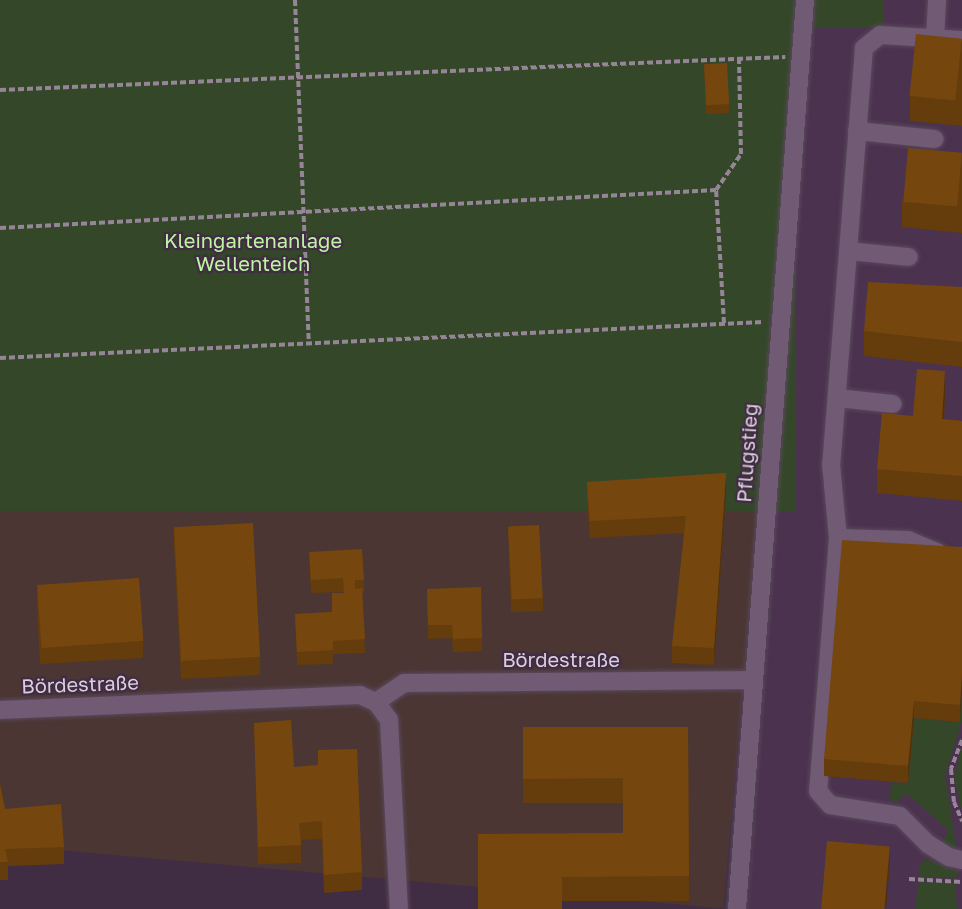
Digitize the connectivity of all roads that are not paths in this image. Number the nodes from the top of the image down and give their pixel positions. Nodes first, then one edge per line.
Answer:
1 (805, 0) edge
2 (937, 0) edge
3 (935, 39) junction
4 (962, 40) edge
5 (857, 131) junction
6 (935, 140) dead end
7 (849, 250) junction
8 (909, 257) dead end
9 (837, 398) junction
10 (893, 404) dead end
11 (838, 538) junction
12 (940, 554) edge
13 (753, 680) junction
14 (376, 702) junction
15 (0, 710) edge
16 (962, 860) edge
17 (399, 909) edge
18 (737, 909) edge

1 - 13 street, Pflugstieg
2 - 3 street
3 - 4 street
3 - 5 street
5 - 6 street
5 - 7 street
7 - 8 street
7 - 9 street
9 - 10 street
9 - 11 street
11 - 12 street
11 - 16 street
13 - 14 street, Bördestraße
13 - 18 street, Pflugstieg
14 - 15 street, Bördestraße
14 - 17 street

